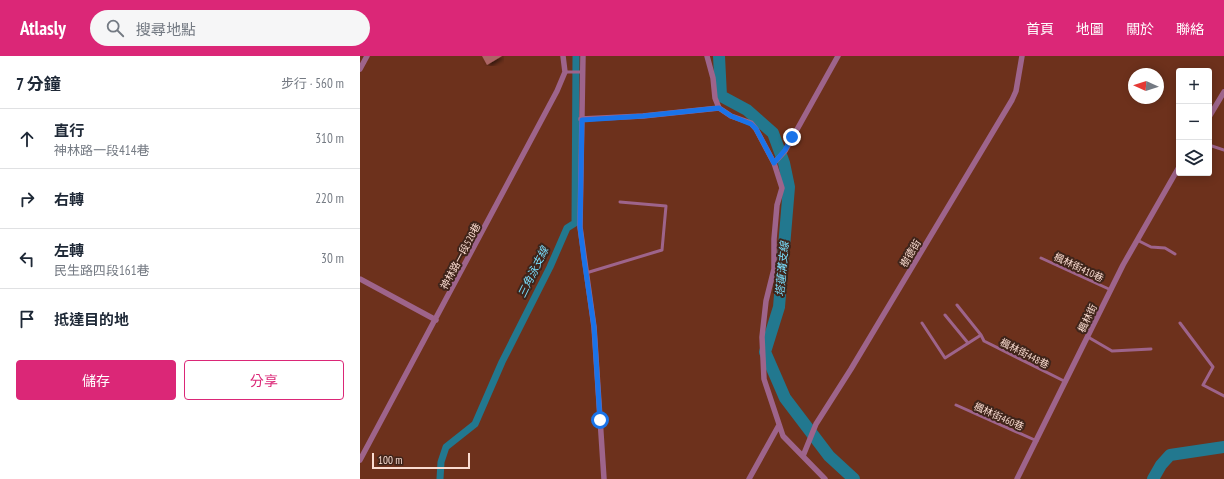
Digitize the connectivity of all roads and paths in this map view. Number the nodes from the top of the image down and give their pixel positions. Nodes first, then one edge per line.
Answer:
1 (367, 56) edge
2 (563, 56) edge
3 (583, 56) edge
4 (707, 56) edge
5 (838, 56) edge
6 (1022, 56) edge
7 (360, 69) edge
8 (565, 72) junction
9 (584, 72) junction
10 (1224, 92) edge
11 (719, 108) junction
12 (1212, 112) edge
13 (582, 120) junction
14 (1212, 146) edge
15 (1224, 150) edge
16 (774, 163) junction
17 (1176, 172) edge
18 (620, 202) dead end
19 (1137, 240) junction
20 (1175, 254) dead end
21 (1041, 258) dead end
22 (586, 273) junction
23 (360, 279) edge
24 (1111, 290) junction
25 (957, 305) dead end
26 (945, 314) dead end
27 (436, 320) junction
28 (922, 323) dead end
29 (1180, 323) dead end
30 (981, 335) junction
31 (1088, 337) junction
32 (968, 343) junction
33 (1150, 349) dead end
34 (1066, 382) junction
35 (1224, 396) edge
36 (956, 405) dead end
37 (779, 425) junction
38 (1037, 441) junction
39 (803, 456) junction
40 (360, 460) edge
41 (604, 479) edge
42 (748, 479) edge
43 (825, 479) edge
44 (1017, 479) edge

1 - 7 street
2 - 8 street, 神林路一段520巷
3 - 9 street
4 - 11 street
5 - 16 street
6 - 39 street, 樹德街
8 - 9 lane
8 - 27 street, 神林路一段520巷
9 - 13 street
10 - 12 street
11 - 13 street
11 - 16 street
13 - 22 street
14 - 15 lane
16 - 37 street
17 - 19 street, 楓林街
18 - 22 lane
19 - 20 lane
19 - 24 street, 楓林街
21 - 24 lane, 楓林街410巷
22 - 41 street
23 - 27 street
24 - 31 street, 楓林街
25 - 30 lane, 楓林街448巷
26 - 32 lane
27 - 40 street, 神林路一段520巷
28 - 32 lane
29 - 35 lane
30 - 32 lane
30 - 34 lane, 楓林街448巷
31 - 33 lane
31 - 34 street, 楓林街
34 - 38 street, 楓林街
36 - 38 lane, 楓林街460巷
37 - 39 street
37 - 42 street
38 - 44 street, 楓林街
39 - 43 street

